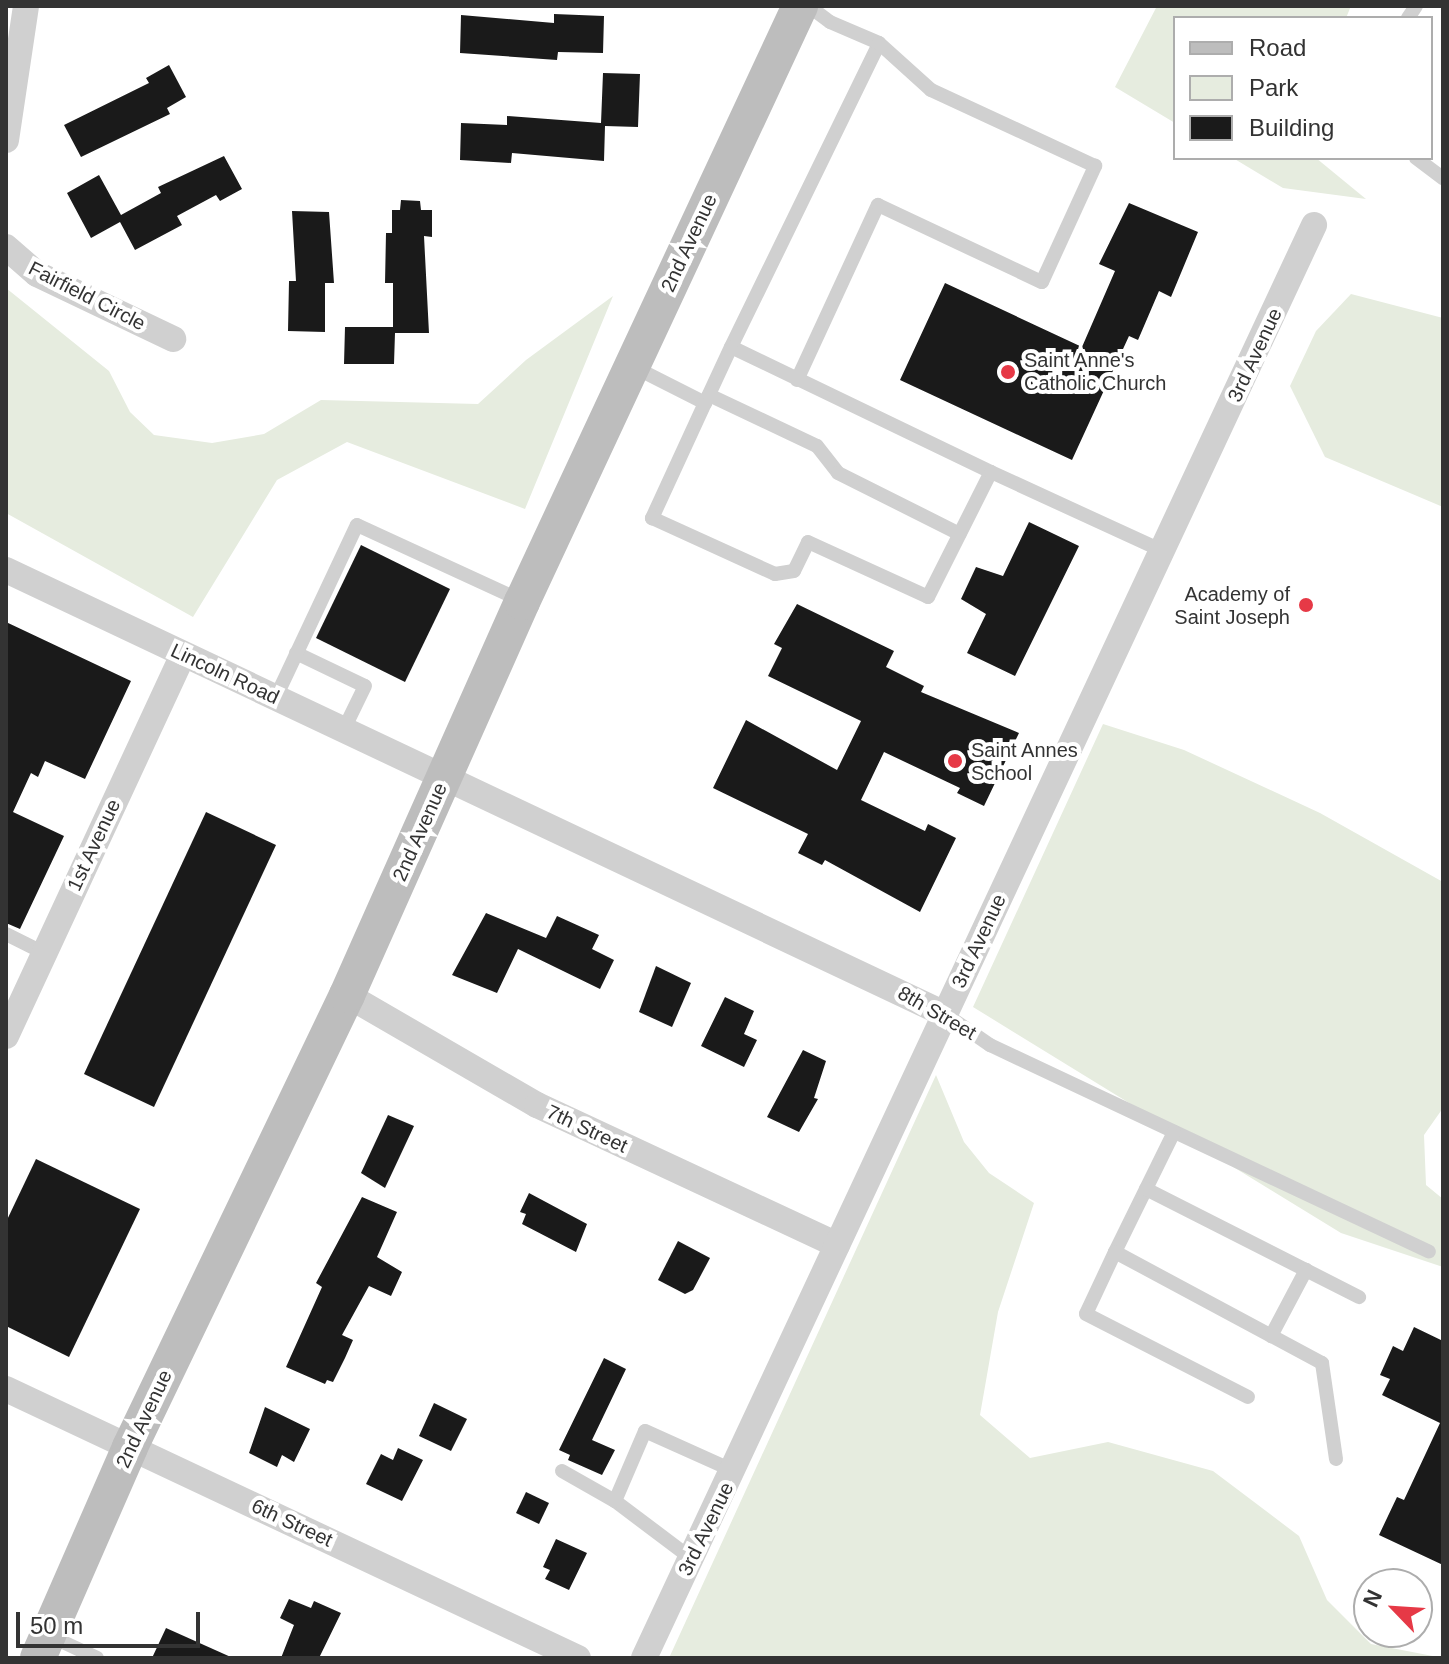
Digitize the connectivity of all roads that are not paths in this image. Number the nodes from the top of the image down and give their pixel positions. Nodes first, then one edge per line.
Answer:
1 (26, 6) edge
2 (800, 6) edge
3 (809, 6) edge
4 (879, 43) junction
5 (6, 140) edge
6 (1419, 160) edge
7 (1443, 178) edge
8 (1314, 225) dead end
9 (6, 247) edge
10 (173, 339) dead end
11 (731, 347) junction
12 (632, 366) junction
13 (797, 380) junction
14 (707, 399) junction
15 (991, 472) junction
16 (960, 534) junction
17 (1163, 551) junction
18 (6, 570) edge
19 (522, 602) junction
20 (296, 653) junction
21 (183, 655) junction
22 (276, 697) junction
23 (344, 729) junction
24 (444, 777) junction
25 (6, 934) edge
26 (44, 953) junction
27 (347, 995) junction
28 (945, 1014) junction
29 (6, 1036) edge
30 (1174, 1132) junction
31 (1146, 1189) junction
32 (837, 1245) junction
33 (1115, 1252) junction
34 (1429, 1252) dead end
35 (1306, 1270) junction
36 (1359, 1297) dead end
37 (1271, 1336) junction
38 (6, 1389) edge
39 (1248, 1397) dead end
40 (130, 1447) junction
41 (1336, 1459) dead end
42 (562, 1471) dead end
43 (734, 1471) junction
44 (615, 1501) junction
45 (692, 1559) junction
46 (43, 1647) edge
47 (97, 1658) edge
48 (578, 1658) edge
49 (644, 1658) edge

1 - 5 street
2 - 12 street, 2nd Avenue
3 - 4 lane
4 - 11 lane
4 - 13 lane
6 - 7 lane
8 - 17 street, 3rd Avenue
9 - 10 street, Fairfield Circle
11 - 13 lane
11 - 14 lane
12 - 14 lane
12 - 19 street, 2nd Avenue
13 - 15 lane
14 - 16 lane
14 - 16 lane
15 - 16 lane
15 - 17 lane
17 - 28 street, 3rd Avenue
18 - 21 street, Lincoln Road
19 - 20 lane
19 - 24 street, 2nd Avenue
20 - 22 lane
20 - 23 lane
21 - 22 street, Lincoln Road
21 - 26 street, 1st Avenue
22 - 23 street, Lincoln Road
23 - 24 street, Lincoln Road
24 - 27 street, 2nd Avenue
24 - 28 street, 8th Street
25 - 26 lane
26 - 29 street, 1st Avenue
27 - 32 street, 7th Street
27 - 40 street, 2nd Avenue
28 - 30 lane, 8th Street
28 - 32 street, 3rd Avenue
30 - 31 lane
30 - 34 lane, 8th Street
31 - 33 lane
31 - 35 lane
32 - 43 street, 3rd Avenue
33 - 37 lane
33 - 39 lane
35 - 36 lane
35 - 37 lane
37 - 41 lane
38 - 40 street, 6th Street
40 - 46 street, 2nd Avenue
40 - 48 street, 6th Street
42 - 44 lane
43 - 44 lane
43 - 45 street, 3rd Avenue
44 - 45 lane
45 - 49 street, 3rd Avenue
46 - 47 lane

